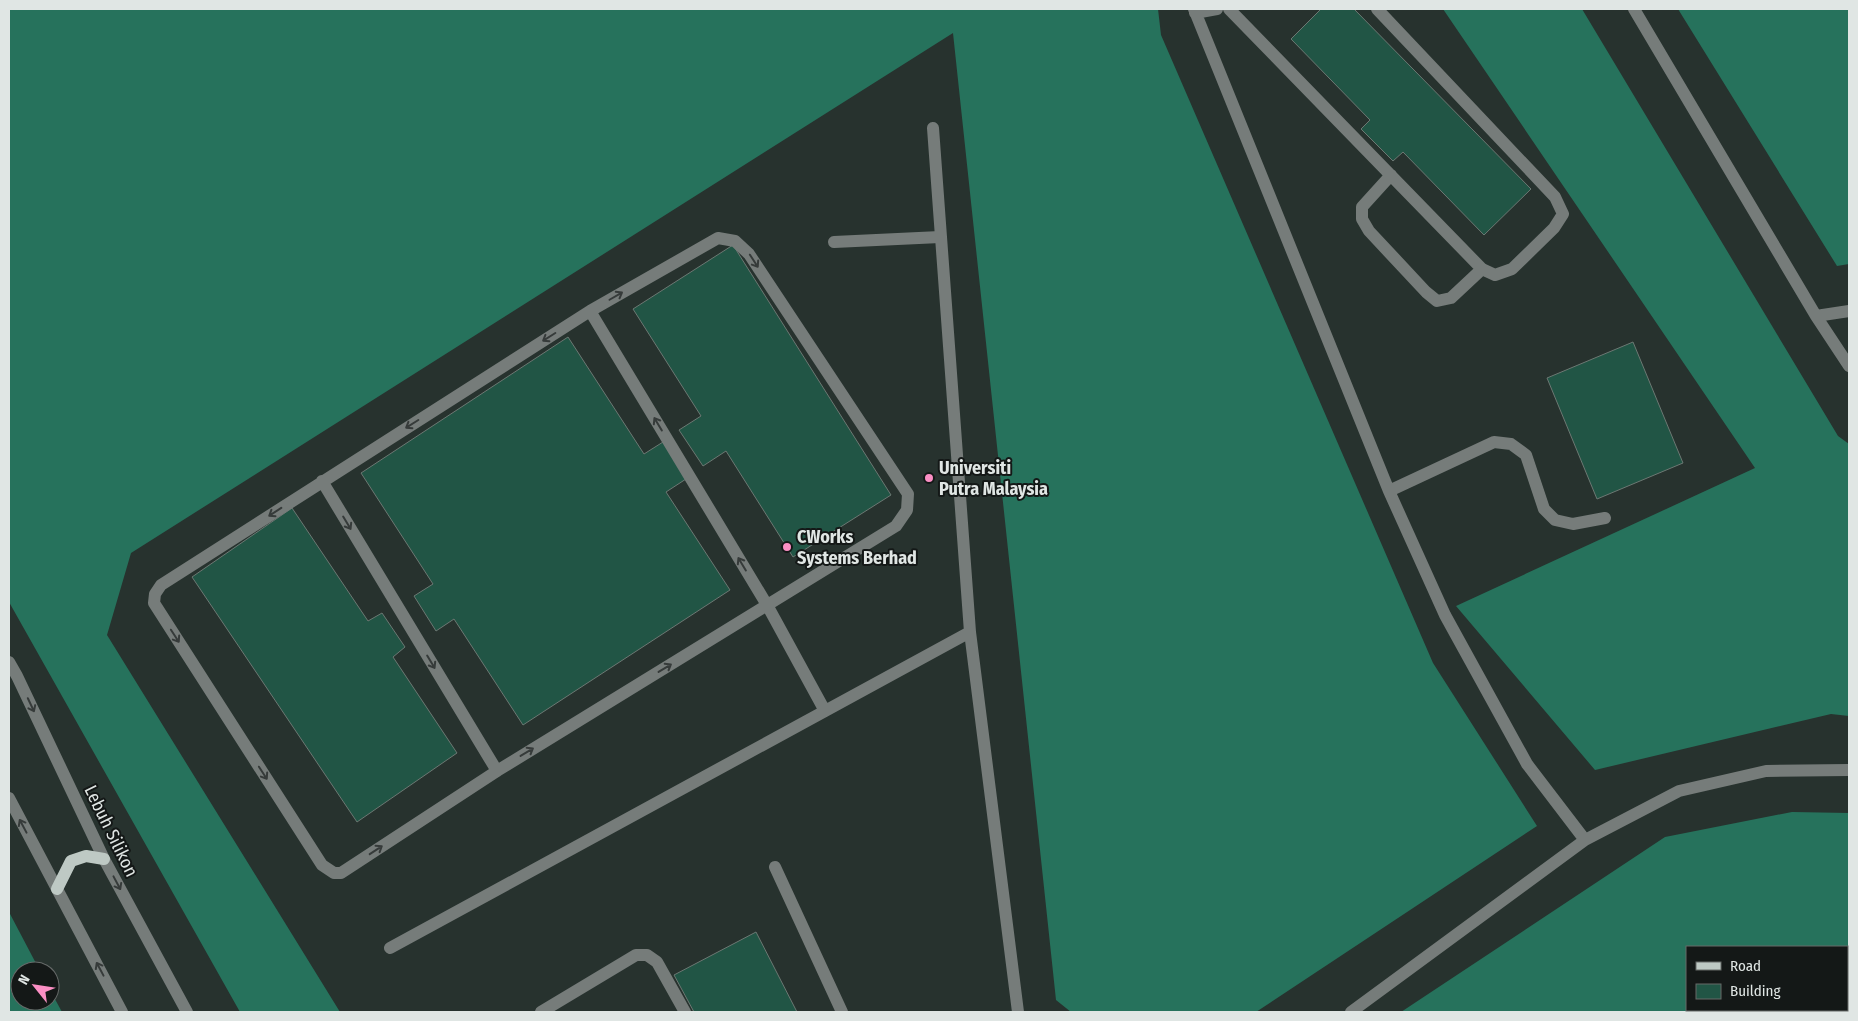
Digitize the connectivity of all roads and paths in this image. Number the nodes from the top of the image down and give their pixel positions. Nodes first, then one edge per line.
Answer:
1 (1217, 9) edge
2 (1229, 9) edge
3 (1377, 9) edge
4 (1634, 9) edge
5 (1194, 11) edge
6 (933, 128) dead end
7 (1391, 175) junction
8 (940, 237) junction
9 (834, 242) dead end
10 (1482, 269) junction
11 (590, 311) junction
12 (1849, 311) edge
13 (1816, 316) junction
14 (1849, 366) edge
15 (322, 481) junction
16 (1389, 491) junction
17 (1605, 518) dead end
18 (767, 606) junction
19 (970, 632) junction
20 (9, 662) edge
21 (824, 712) junction
22 (1849, 770) edge
23 (497, 771) junction
24 (9, 798) edge
25 (1585, 840) junction
26 (104, 859) junction
27 (775, 867) dead end
28 (57, 889) junction
29 (390, 948) dead end
30 (122, 1012) edge
31 (187, 1012) edge
32 (541, 1012) edge
33 (685, 1012) edge
34 (842, 1012) edge
35 (1018, 1012) edge
36 (1351, 1012) edge

1 - 5 street
2 - 7 street
3 - 10 street
4 - 13 street
5 - 16 street
6 - 8 street
7 - 10 street
7 - 10 street
8 - 9 street
8 - 19 street
11 -> 15 street
18 -> 11 street
11 -> 18 street
12 - 13 street
13 - 14 street
15 -> 23 street
15 -> 23 street
16 - 17 street
16 - 25 street
18 - 21 street
23 -> 18 street
19 - 21 street
19 - 35 street
20 -> 26 street, Lebuh Silikon
21 - 29 street
22 - 25 street
28 -> 24 street
25 - 36 street
26 - 28 main road
26 -> 31 street, Lebuh Silikon
27 - 34 street
30 -> 28 street
32 - 33 street

